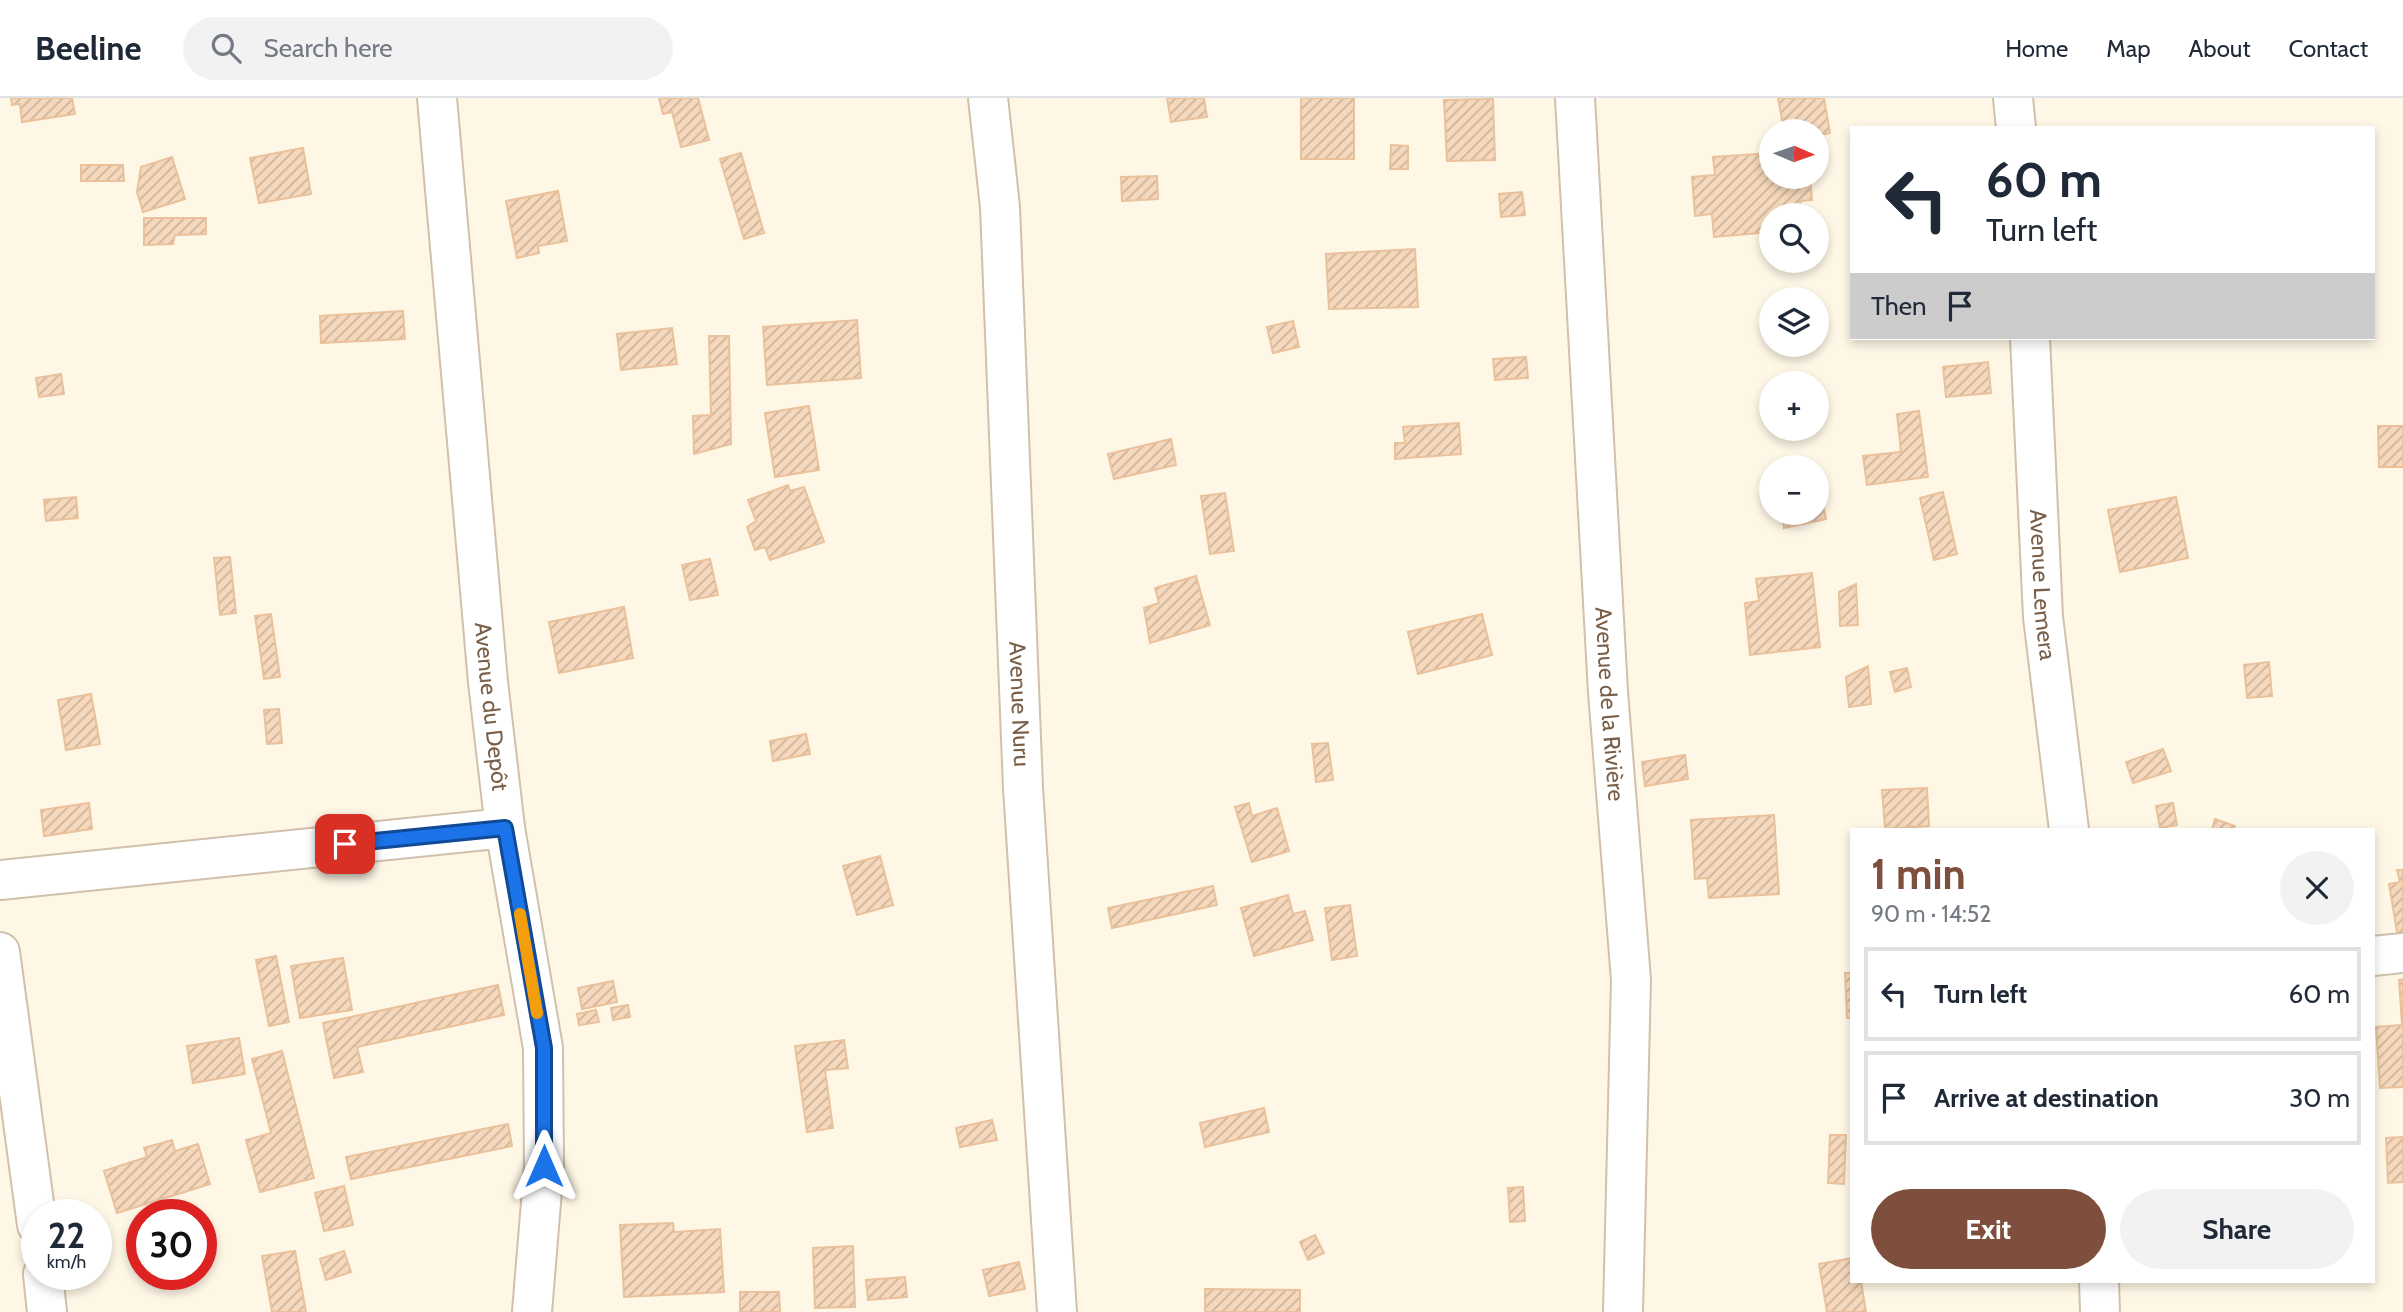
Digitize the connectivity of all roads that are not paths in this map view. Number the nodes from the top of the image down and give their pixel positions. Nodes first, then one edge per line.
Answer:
1 (437, 98) edge
2 (988, 98) edge
3 (1575, 98) edge
4 (2013, 98) edge
5 (2016, 126) edge
6 (2030, 340) edge
7 (505, 828) junction
8 (2069, 828) edge
9 (0, 880) edge
10 (0, 952) edge
11 (2403, 953) edge
12 (2375, 956) edge
13 (33, 1199) edge
14 (2099, 1283) edge
15 (45, 1290) edge
16 (47, 1312) edge
17 (532, 1312) edge
18 (1057, 1312) edge
19 (1623, 1312) edge
20 (2100, 1312) edge

1 - 7 street, Avenue du Depôt
2 - 18 street, Avenue Nuru
3 - 19 street, Avenue de la Rivière
4 - 5 street
6 - 8 street, Avenue Lemera
7 - 9 street
7 - 17 street, Avenue du Depôt
10 - 13 street
11 - 12 street
14 - 20 street
15 - 16 street

